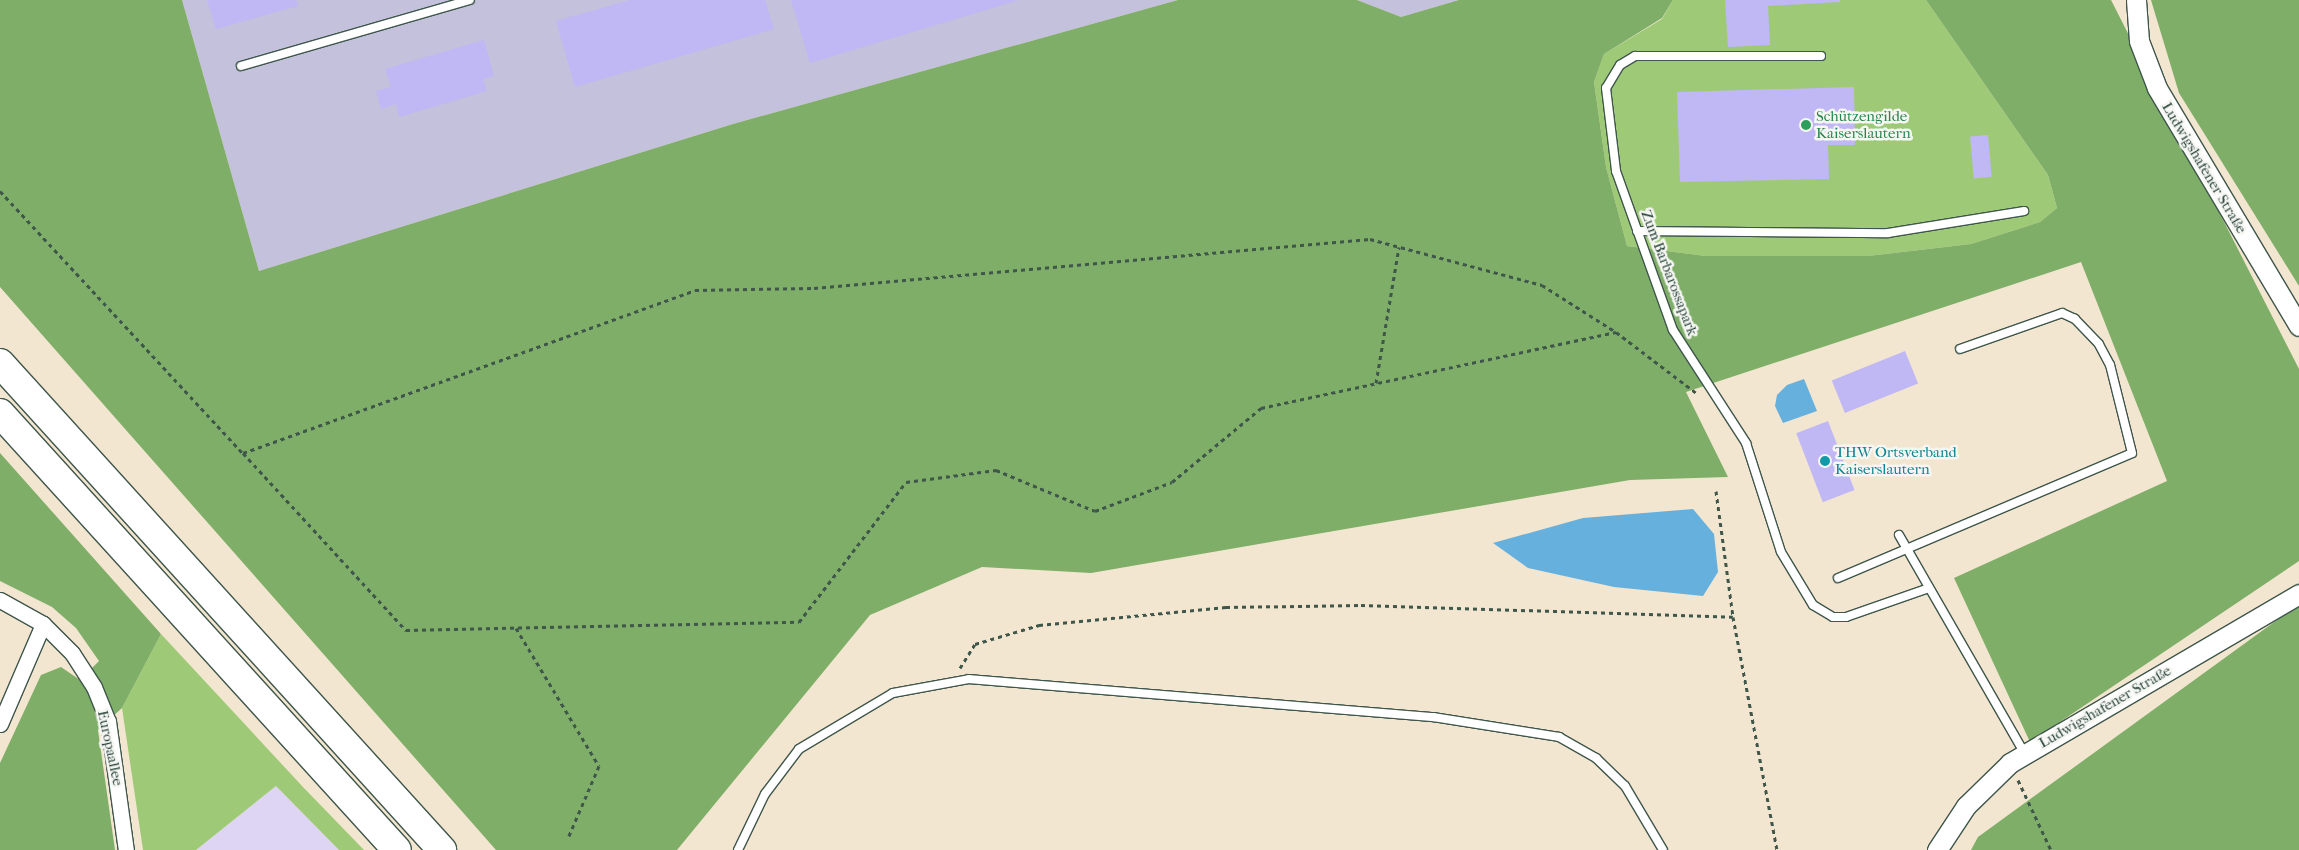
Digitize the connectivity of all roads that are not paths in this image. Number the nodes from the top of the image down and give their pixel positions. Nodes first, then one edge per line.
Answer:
1 (470, 0) edge
2 (2136, 0) edge
3 (1822, 56) dead end
4 (241, 66) dead end
5 (2024, 211) dead end
6 (1636, 231) junction
7 (2299, 326) edge
8 (1960, 349) dead end
9 (0, 363) edge
10 (0, 413) edge
11 (1899, 535) dead end
12 (1906, 552) junction
13 (1838, 578) dead end
14 (1929, 588) junction
15 (2299, 594) edge
16 (0, 600) edge
17 (43, 624) junction
18 (0, 724) edge
19 (2017, 759) junction
20 (126, 850) edge
21 (397, 850) edge
22 (442, 850) edge
23 (738, 850) edge
24 (1663, 850) edge
25 (1938, 850) edge

1 - 4 lane
2 - 7 street, Ludwigshafener Straße
3 - 6 lane, Zum Barbarossapark
5 - 6 lane
6 - 14 lane, Zum Barbarossapark
8 - 12 lane
9 - 22 highway
10 - 21 highway
11 - 12 lane
12 - 13 lane
12 - 14 lane
14 - 19 lane
15 - 19 street, Ludwigshafener Straße
16 - 17 street, Europaallee
17 - 18 street
17 - 20 street, Europaallee
19 - 25 street, Ludwigshafener Straße
23 - 24 lane

